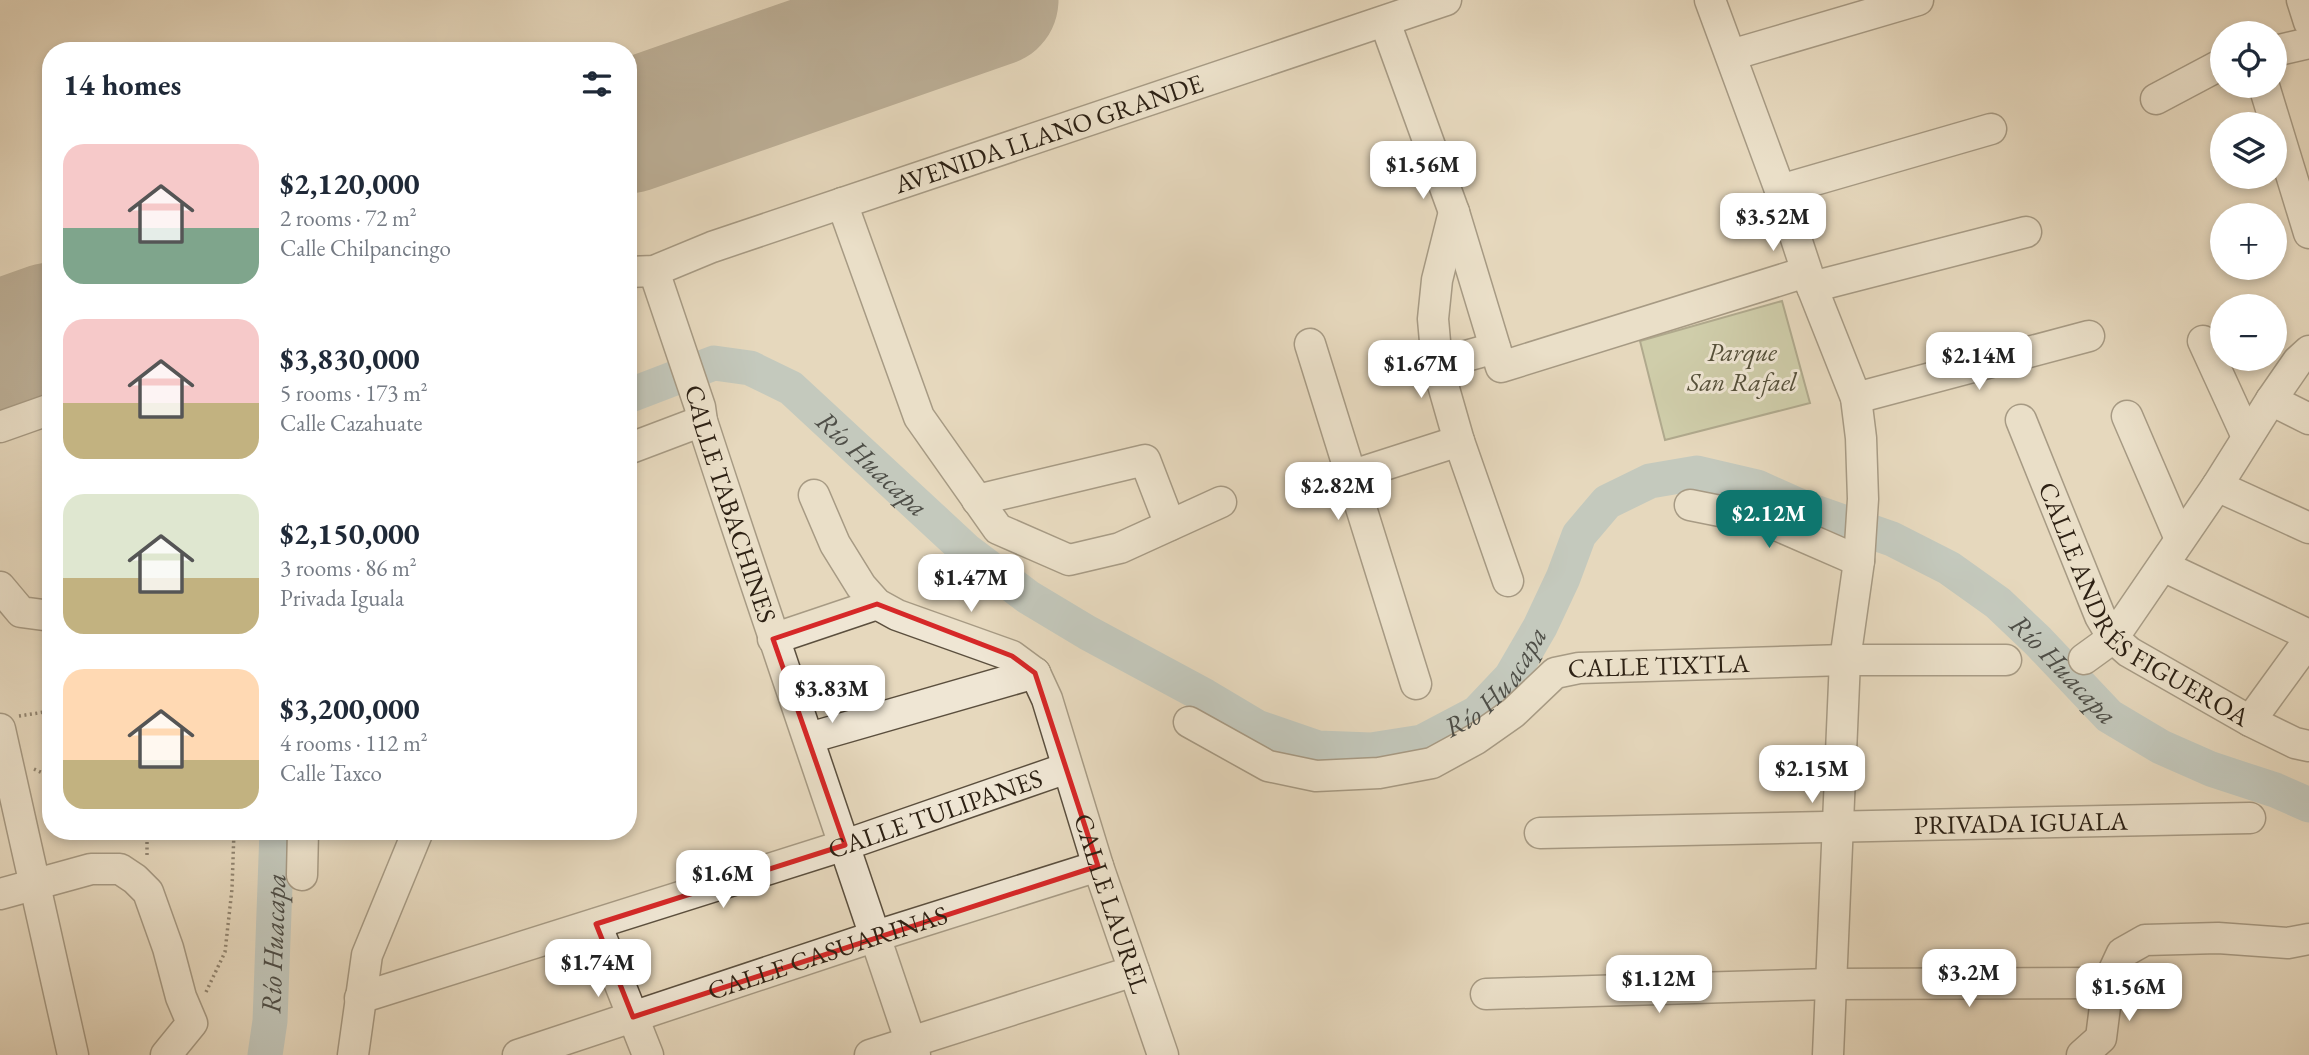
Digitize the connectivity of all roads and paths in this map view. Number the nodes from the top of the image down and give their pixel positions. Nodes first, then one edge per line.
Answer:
1 (1446, 0) edge
2 (1710, 0) edge
3 (1918, 0) edge
4 (2302, 0) edge
5 (1385, 22) junction
6 (2309, 22) edge
7 (2309, 43) edge
8 (2287, 48) edge
9 (1731, 55) junction
10 (2210, 70) edge
11 (2268, 98) edge
12 (2156, 99) dead end
13 (1991, 129) dead end
14 (1780, 190) junction
15 (842, 203) junction
16 (1454, 212) junction
17 (2026, 232) dead end
18 (2309, 233) edge
19 (641, 271) edge
20 (1809, 280) junction
21 (2089, 336) dead end
22 (2203, 341) dead end
23 (1310, 344) dead end
24 (1495, 348) junction
25 (2309, 351) edge
26 (1437, 364) junction
27 (1856, 398) junction
28 (2270, 400) junction
29 (42, 412) edge
30 (701, 414) junction
31 (2127, 416) dead end
32 (2309, 419) edge
33 (2021, 420) dead end
34 (0, 428) edge
35 (2247, 437) junction
36 (1459, 441) junction
37 (637, 445) edge
38 (1350, 477) junction
39 (2217, 486) junction
40 (814, 495) dead end
41 (977, 500) junction
42 (1221, 502) dead end
43 (1690, 505) dead end
44 (1170, 525) junction
45 (2309, 528) edge
46 (2180, 539) junction
47 (1859, 561) junction
48 (2163, 566) junction
49 (1508, 581) dead end
50 (0, 587) edge
51 (877, 604) junction
52 (42, 615) edge
53 (2309, 637) edge
54 (2113, 638) junction
55 (773, 639) junction
56 (2084, 659) dead end
57 (1845, 660) junction
58 (2006, 660) dead end
59 (1035, 673) junction
60 (1416, 684) dead end
61 (42, 713) edge
62 (2250, 721) junction
63 (1189, 722) dead end
64 (6, 723) edge
65 (809, 738) junction
66 (2309, 746) edge
67 (1067, 768) junction
68 (2250, 818) dead end
69 (1836, 826) junction
70 (1539, 833) dead end
71 (234, 840) edge
72 (303, 840) edge
73 (414, 840) edge
74 (845, 845) junction
75 (1098, 866) junction
76 (302, 875) dead end
77 (35, 886) junction
78 (0, 894) edge
79 (596, 924) junction
80 (876, 936) junction
81 (2309, 939) edge
82 (1134, 971) junction
83 (1830, 984) junction
84 (2108, 984) junction
85 (1486, 994) dead end
86 (360, 998) junction
87 (633, 1017) junction
88 (192, 1023) junction
89 (913, 1048) edge
90 (355, 1054) edge
91 (73, 1055) edge
92 (166, 1055) edge
93 (518, 1055) edge
94 (648, 1055) edge
95 (870, 1055) edge
96 (1163, 1055) edge
97 (1828, 1055) edge
98 (2082, 1055) edge

1 - 5 street, AVENIDA LLANO GRANDE
2 - 9 street
3 - 9 street
4 - 6 street
5 - 15 street, AVENIDA LLANO GRANDE
5 - 16 street
7 - 8 street
9 - 14 street
10 - 12 street
11 - 18 street
13 - 14 street
14 - 20 street
15 - 19 street, AVENIDA LLANO GRANDE
15 - 41 street
16 - 24 street
16 - 26 street
17 - 20 street
19 - 30 street, CALLE TABACHINES
20 - 24 street
20 - 27 street
21 - 27 street
22 - 35 street
23 - 38 street
24 - 26 street
25 - 28 street
26 - 36 street
27 - 47 street
28 - 32 street
28 - 35 street
29 - 34 street
30 - 37 street
30 - 55 street, CALLE TABACHINES
31 - 46 street
33 - 54 street, CALLE ANDRÉS FIGUEROA
35 - 39 street
36 - 38 street
36 - 49 street
38 - 60 street
39 - 45 street
39 - 46 street
40 - 51 street
41 - 44 street
41 - 44 street
42 - 44 street
43 - 47 street
46 - 48 street
47 - 57 street
48 - 53 street
48 - 54 street
50 - 52 street
51 - 55 street
51 - 59 street
53 - 62 street
54 - 56 street
54 - 62 street, CALLE ANDRÉS FIGUEROA
55 - 65 street, CALLE TABACHINES
57 - 58 street, CALLE TIXTLA
57 - 63 street, CALLE TIXTLA
57 - 69 street
59 - 65 street
59 - 67 street, CALLE LAUREL
61 - 64 path
62 - 66 street, CALLE ANDRÉS FIGUEROA
64 - 77 street
65 - 74 street, CALLE TABACHINES
67 - 74 street, CALLE TULIPANES
67 - 75 street, CALLE LAUREL
68 - 69 street, PRIVADA IGUALA
69 - 70 street, PRIVADA IGUALA
69 - 83 street
71 - 88 path
72 - 76 street
73 - 86 street
74 - 79 street, CALLE TULIPANES
74 - 80 street, CALLE TABACHINES
75 - 80 street, CALLE CASUARINAS
75 - 82 street, CALLE LAUREL
77 - 78 street
77 - 88 street
77 - 91 street
79 - 86 street, CALLE TULIPANES
79 - 87 street
80 - 87 street, CALLE CASUARINAS
80 - 89 street, CALLE TABACHINES
81 - 84 street
82 - 89 street
82 - 96 street, CALLE LAUREL
83 - 84 street
83 - 85 street
83 - 97 street
84 - 98 street
86 - 90 street
87 - 93 street, CALLE CASUARINAS
87 - 94 street
88 - 92 street
89 - 95 street

